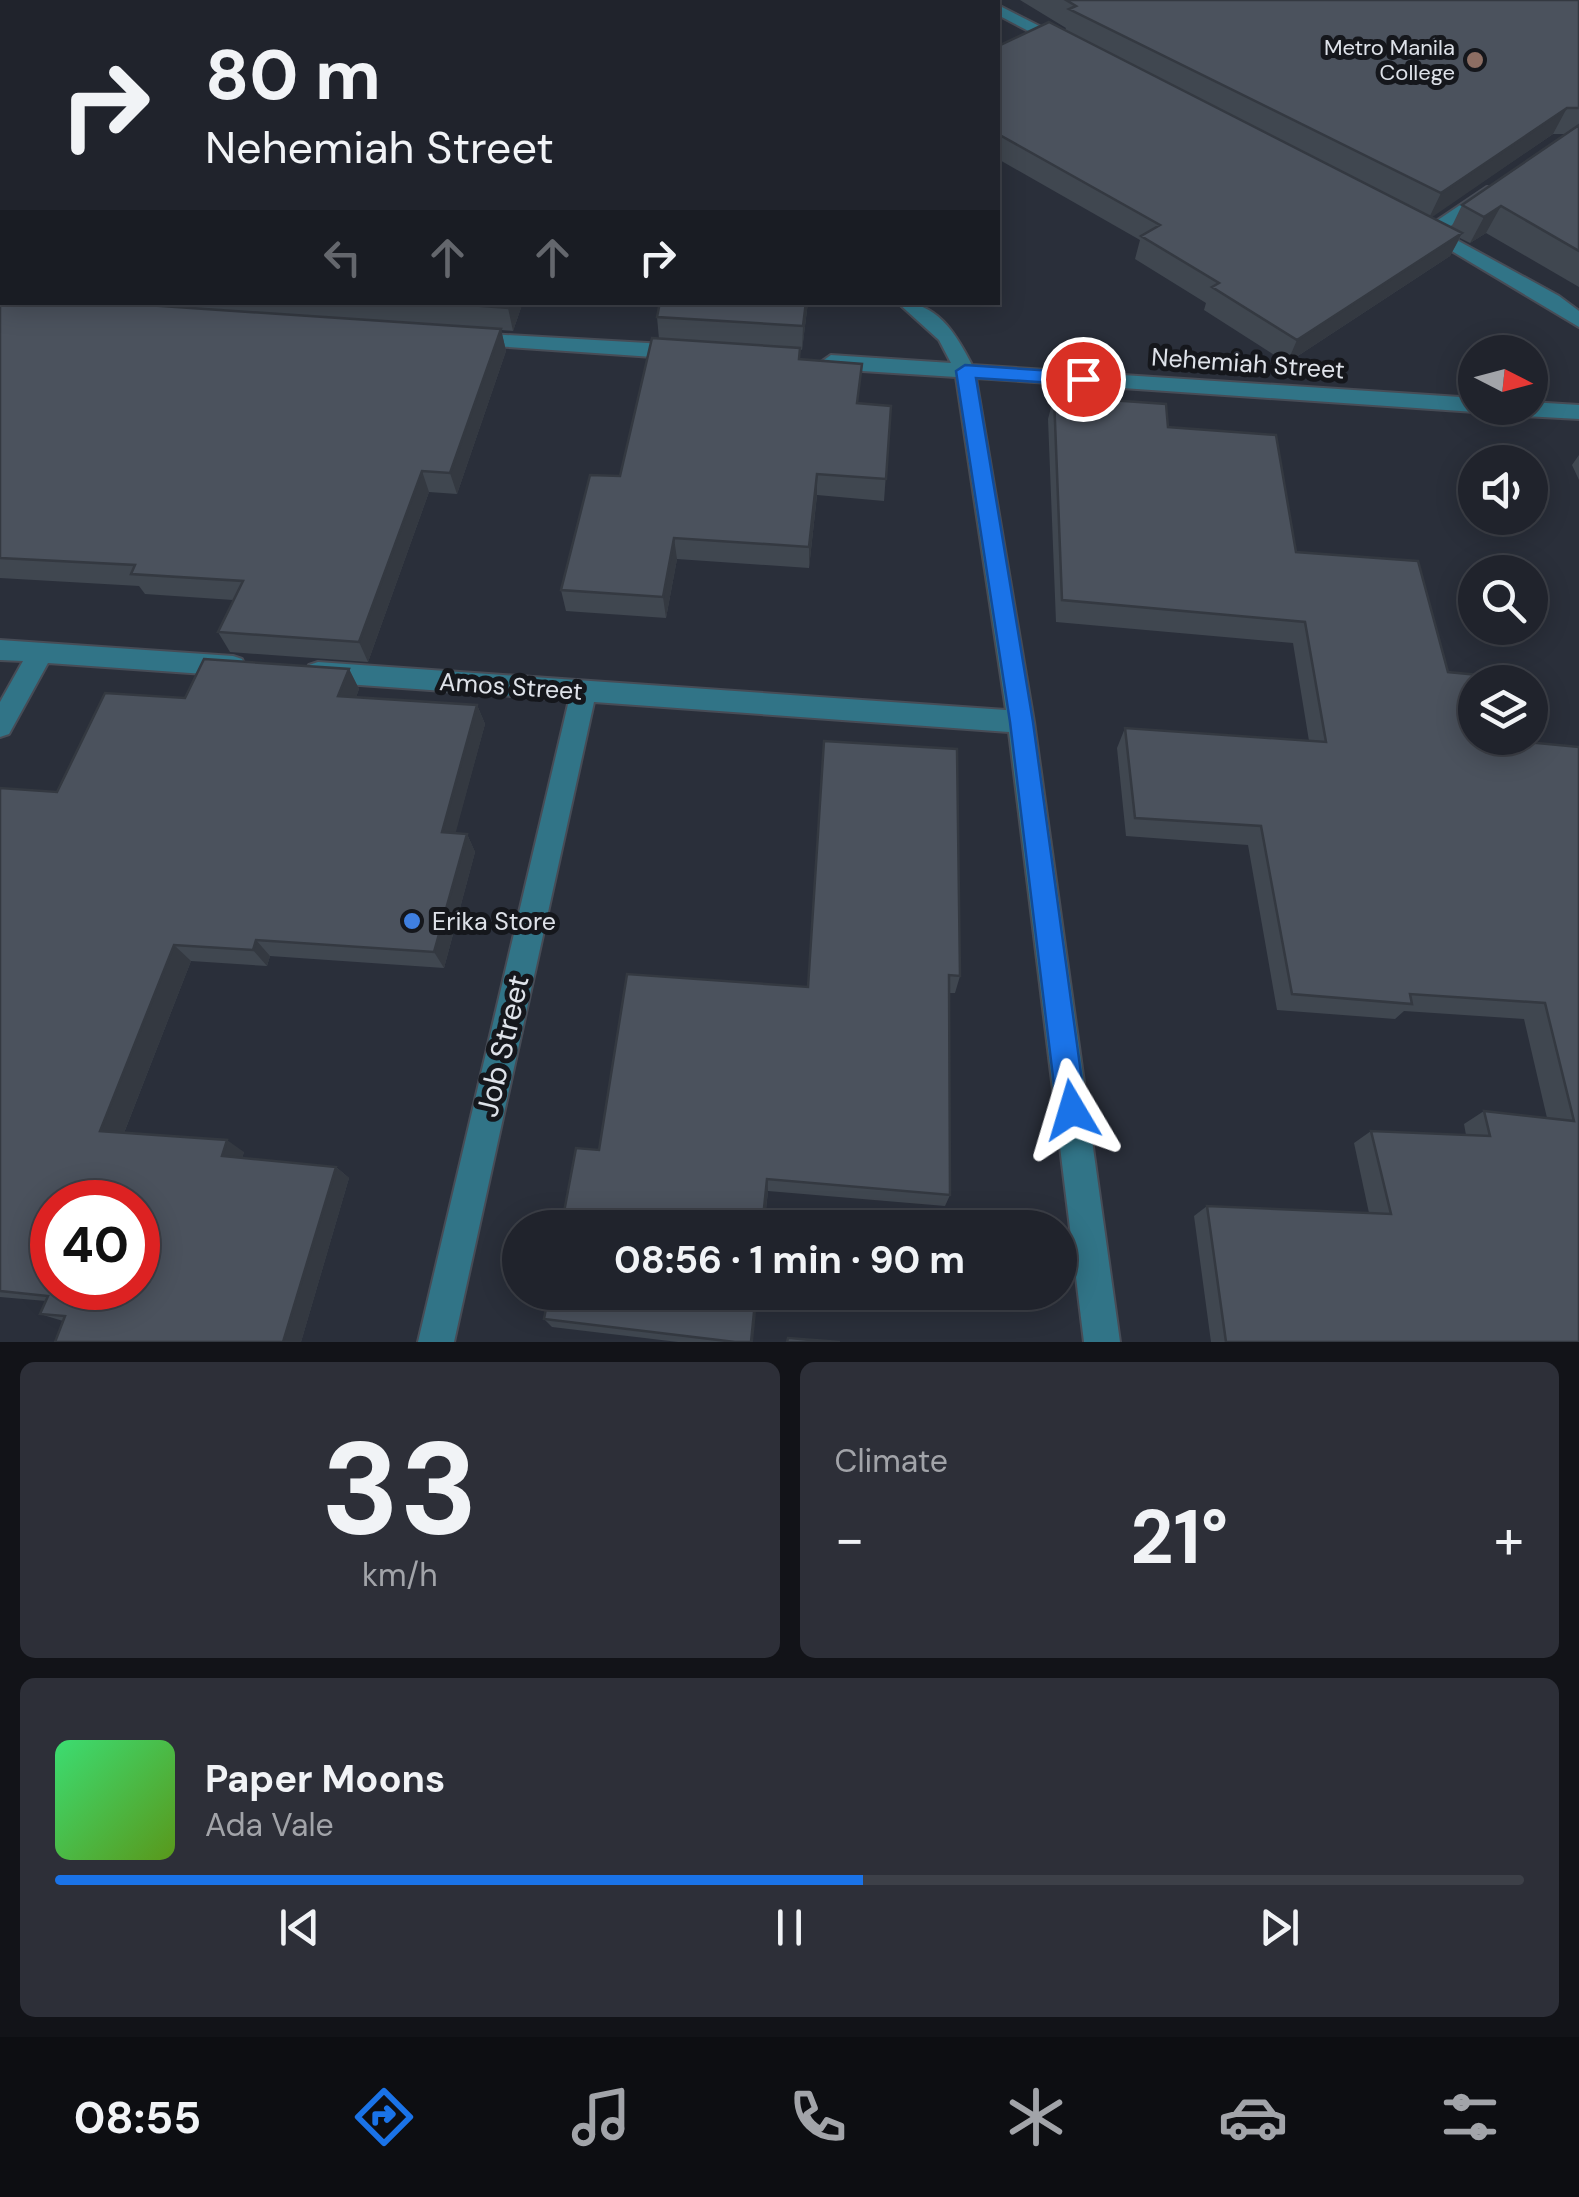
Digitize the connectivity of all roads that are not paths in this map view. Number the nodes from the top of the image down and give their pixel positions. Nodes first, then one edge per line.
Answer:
1 (1000, 10) edge
2 (1084, 54) edge
3 (1495, 187) edge
4 (1412, 223) edge
5 (1430, 232) junction
6 (910, 305) edge
7 (1579, 321) edge
8 (453, 337) edge
9 (709, 354) edge
10 (808, 361) edge
11 (965, 371) junction
12 (1458, 405) edge
13 (1548, 410) edge
14 (1579, 412) edge
15 (0, 650) edge
16 (42, 653) junction
17 (254, 668) edge
18 (293, 670) edge
19 (584, 691) junction
20 (1022, 722) junction
21 (0, 726) edge
22 (436, 1342) edge
23 (1102, 1342) edge

1 - 2 street
3 - 5 street
4 - 5 street
5 - 7 street
6 - 11 street
8 - 9 street
10 - 11 street, Nehemiah Street
11 - 12 street, Nehemiah Street
11 - 20 street
13 - 14 street
15 - 16 street
16 - 17 street
16 - 21 street
18 - 19 street, Amos Street
19 - 20 street, Amos Street
19 - 22 street, Job Street
20 - 23 street

